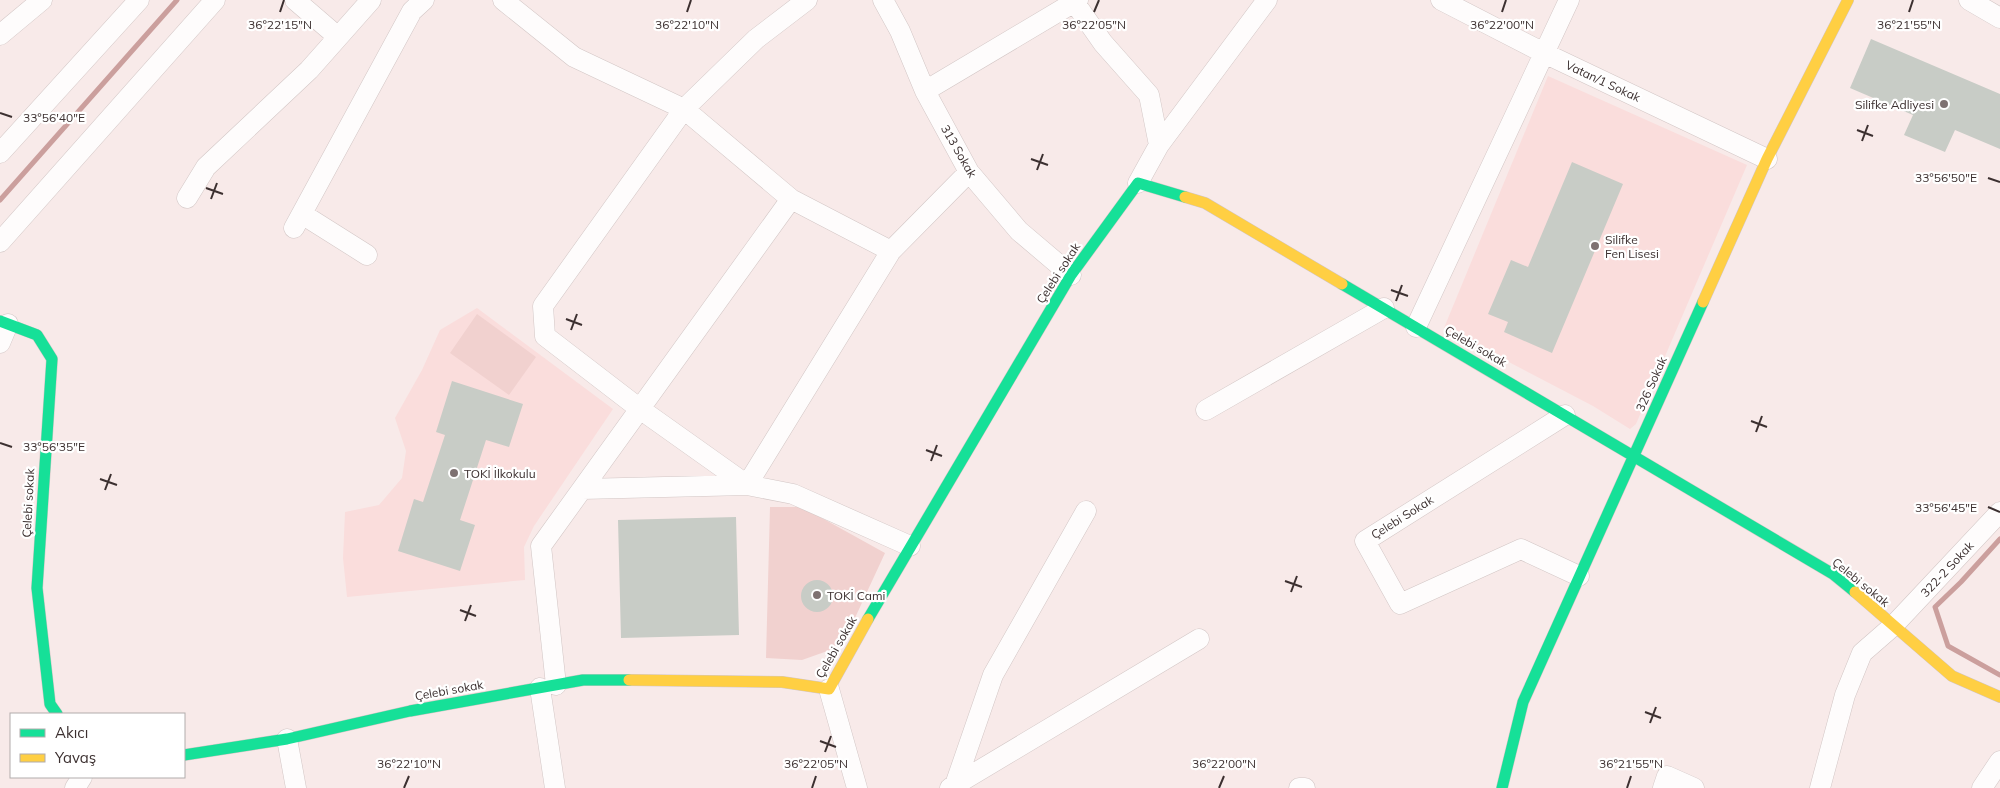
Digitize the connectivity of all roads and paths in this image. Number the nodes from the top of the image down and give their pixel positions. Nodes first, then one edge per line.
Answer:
1 (42, 0) edge
2 (139, 0) edge
3 (215, 0) edge
4 (295, 0) edge
5 (371, 0) edge
6 (424, 0) edge
7 (503, 0) edge
8 (807, 0) edge
9 (883, 0) edge
10 (1267, 0) edge
11 (1441, 0) edge
12 (1569, 0) edge
13 (1848, 0) edge
14 (1970, 0) edge
15 (1076, 2) edge
16 (2000, 18) edge
17 (0, 35) edge
18 (338, 37) junction
19 (1544, 53) junction
20 (925, 91) junction
21 (684, 109) junction
22 (1159, 145) junction
23 (0, 153) edge
24 (1767, 158) junction
25 (969, 172) junction
26 (1138, 183) junction
27 (187, 198) dead end
28 (791, 199) junction
29 (0, 242) edge
30 (891, 251) junction
31 (367, 255) dead end
32 (1071, 276) junction
33 (1384, 308) junction
34 (4, 322) edge
35 (1416, 327) junction
36 (0, 343) edge
37 (640, 409) junction
38 (1206, 410) dead end
39 (1565, 415) junction
40 (1634, 456) junction
41 (747, 485) junction
42 (582, 489) junction
43 (1086, 511) dead end
44 (2000, 512) edge
45 (910, 546) junction
46 (1579, 576) junction
47 (1894, 626) junction
48 (1199, 639) dead end
49 (548, 686) junction
50 (829, 689) junction
51 (2000, 697) edge
52 (56, 713) edge
53 (287, 739) junction
54 (185, 755) edge
55 (2000, 761) edge
56 (953, 786) edge
57 (296, 788) edge
58 (555, 788) edge
59 (857, 788) edge
60 (1299, 788) edge
61 (1305, 788) edge
62 (1502, 788) edge
63 (1663, 788) edge
64 (1694, 788) edge
65 (1820, 788) edge
66 (1982, 788) edge

1 - 17 street
2 - 23 street
3 - 29 street
4 - 18 street
5 - 18 street
6 - 31 street
7 - 21 street
8 - 21 street
9 - 20 street, 313 Sokak
10 - 22 street
11 - 19 street, Vatan/1 Sokak
12 - 19 street
13 - 24 street, 326 Sokak
14 - 16 street
15 - 20 street
15 - 22 street
18 - 27 street
19 - 24 street, Vatan/1 Sokak
19 - 35 street
20 - 25 street, 313 Sokak
21 - 28 street
21 - 37 street
22 - 26 street
24 - 40 street, 326 Sokak
25 - 30 street
25 - 32 street, 313 Sokak
26 - 32 street, Çelebi sokak
26 - 33 street, Çelebi sokak
28 - 30 street
28 - 37 street
30 - 41 street
32 - 45 street, Çelebi sokak
33 - 35 street, Çelebi sokak
33 - 38 street
34 - 36 street
34 - 52 street, Çelebi sokak
35 - 39 street, Çelebi sokak
37 - 41 street
37 - 42 street
39 - 40 street, Çelebi sokak
39 - 46 street, Çelebi Sokak
40 - 46 street, 326 Sokak
40 - 47 street, Çelebi sokak
41 - 42 street
41 - 45 street
42 - 49 street
43 - 56 street
44 - 47 street, 322-2 Sokak
45 - 50 street, Çelebi sokak
46 - 62 street, 326 Sokak
47 - 51 street, Çelebi sokak
47 - 65 street, 322-2 Sokak
48 - 56 street
49 - 50 street, Çelebi sokak
49 - 53 street, Çelebi sokak
49 - 58 street
50 - 59 street
53 - 54 street, Çelebi sokak
53 - 57 street
55 - 66 street
60 - 61 street
63 - 64 street

